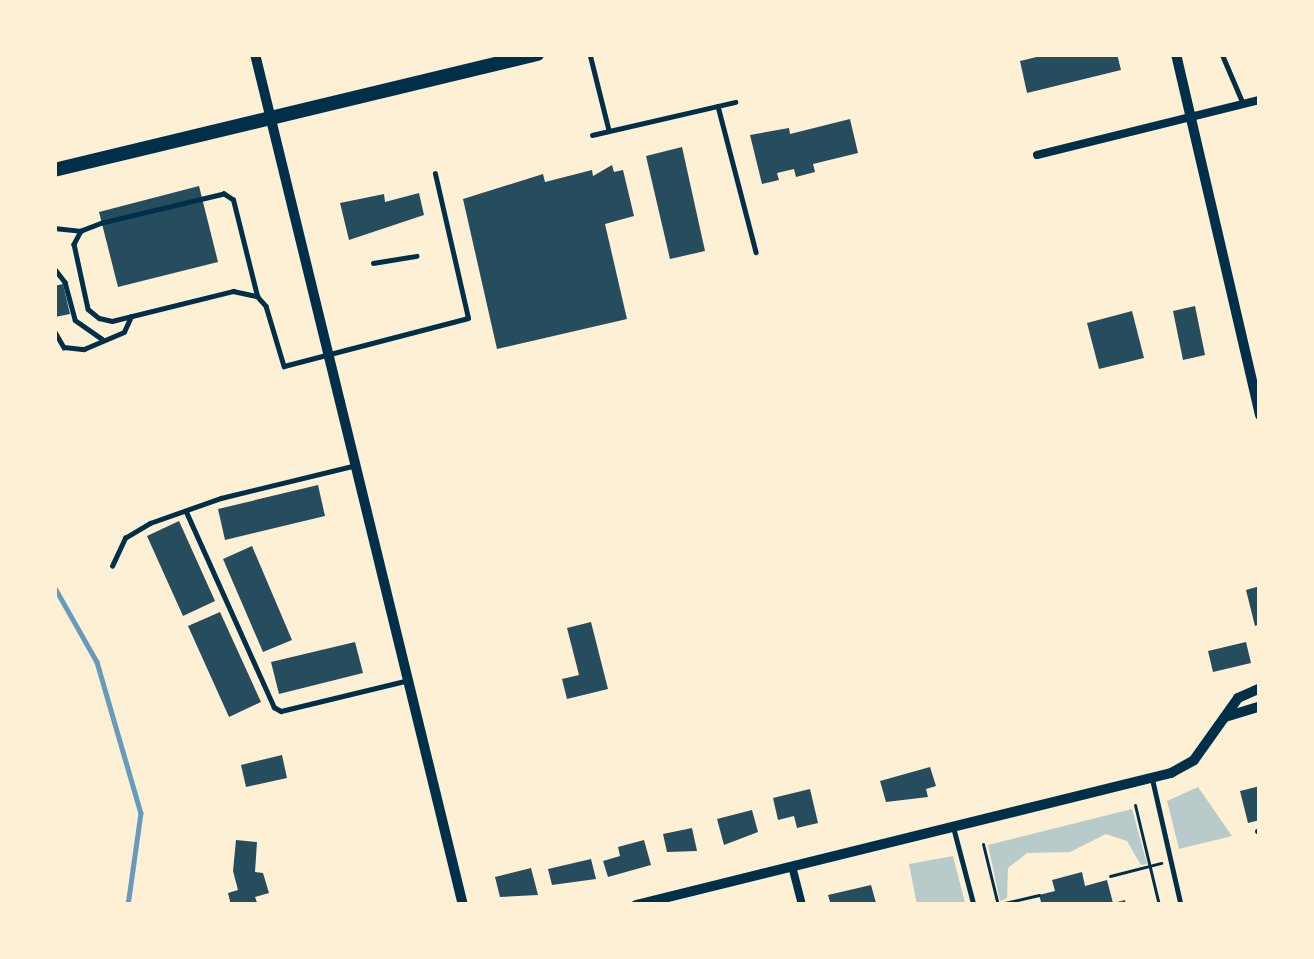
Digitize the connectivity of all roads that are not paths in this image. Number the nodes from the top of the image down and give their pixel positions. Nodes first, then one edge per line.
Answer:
1 (255, 54) edge
2 (537, 54) edge
3 (590, 54) edge
4 (1176, 54) edge
5 (1222, 54) edge
6 (1260, 100) edge
7 (735, 102) dead end
8 (1244, 104) junction
9 (718, 106) junction
10 (270, 116) junction
11 (1190, 118) junction
12 (609, 131) junction
13 (592, 135) dead end
14 (1037, 154) dead end
15 (54, 170) edge
16 (435, 174) dead end
17 (54, 228) edge
18 (81, 231) junction
19 (756, 252) dead end
20 (416, 256) dead end
21 (373, 263) dead end
22 (54, 268) edge
23 (257, 296) junction
24 (131, 316) junction
25 (54, 330) edge
26 (102, 339) junction
27 (330, 354) junction
28 (1260, 415) edge
29 (356, 465) junction
30 (188, 513) junction
31 (112, 566) dead end
32 (408, 680) junction
33 (1260, 688) edge
34 (1260, 706) edge
35 (1222, 718) junction
36 (1152, 778) junction
37 (954, 826) junction
38 (792, 866) junction
39 (463, 905) edge
40 (636, 905) edge
41 (802, 905) edge
42 (974, 905) edge
43 (1181, 905) edge

1 - 10 street
2 - 10 main road
3 - 12 lane
4 - 11 street
5 - 8 lane
6 - 8 street
7 - 9 lane
8 - 11 street
9 - 12 lane
9 - 19 lane
10 - 15 main road
10 - 27 street
11 - 14 street
11 - 28 street
12 - 13 lane
16 - 27 lane
17 - 18 lane
18 - 23 lane
18 - 24 lane
20 - 21 lane
22 - 26 lane
23 - 24 lane
23 - 27 lane
24 - 26 lane
25 - 26 lane
27 - 29 street
29 - 30 lane
29 - 32 street
30 - 31 lane
30 - 32 lane
32 - 39 street
33 - 35 street
34 - 35 street
35 - 36 street
36 - 37 street
36 - 43 lane
37 - 38 street
37 - 42 lane
38 - 40 street
38 - 41 street

